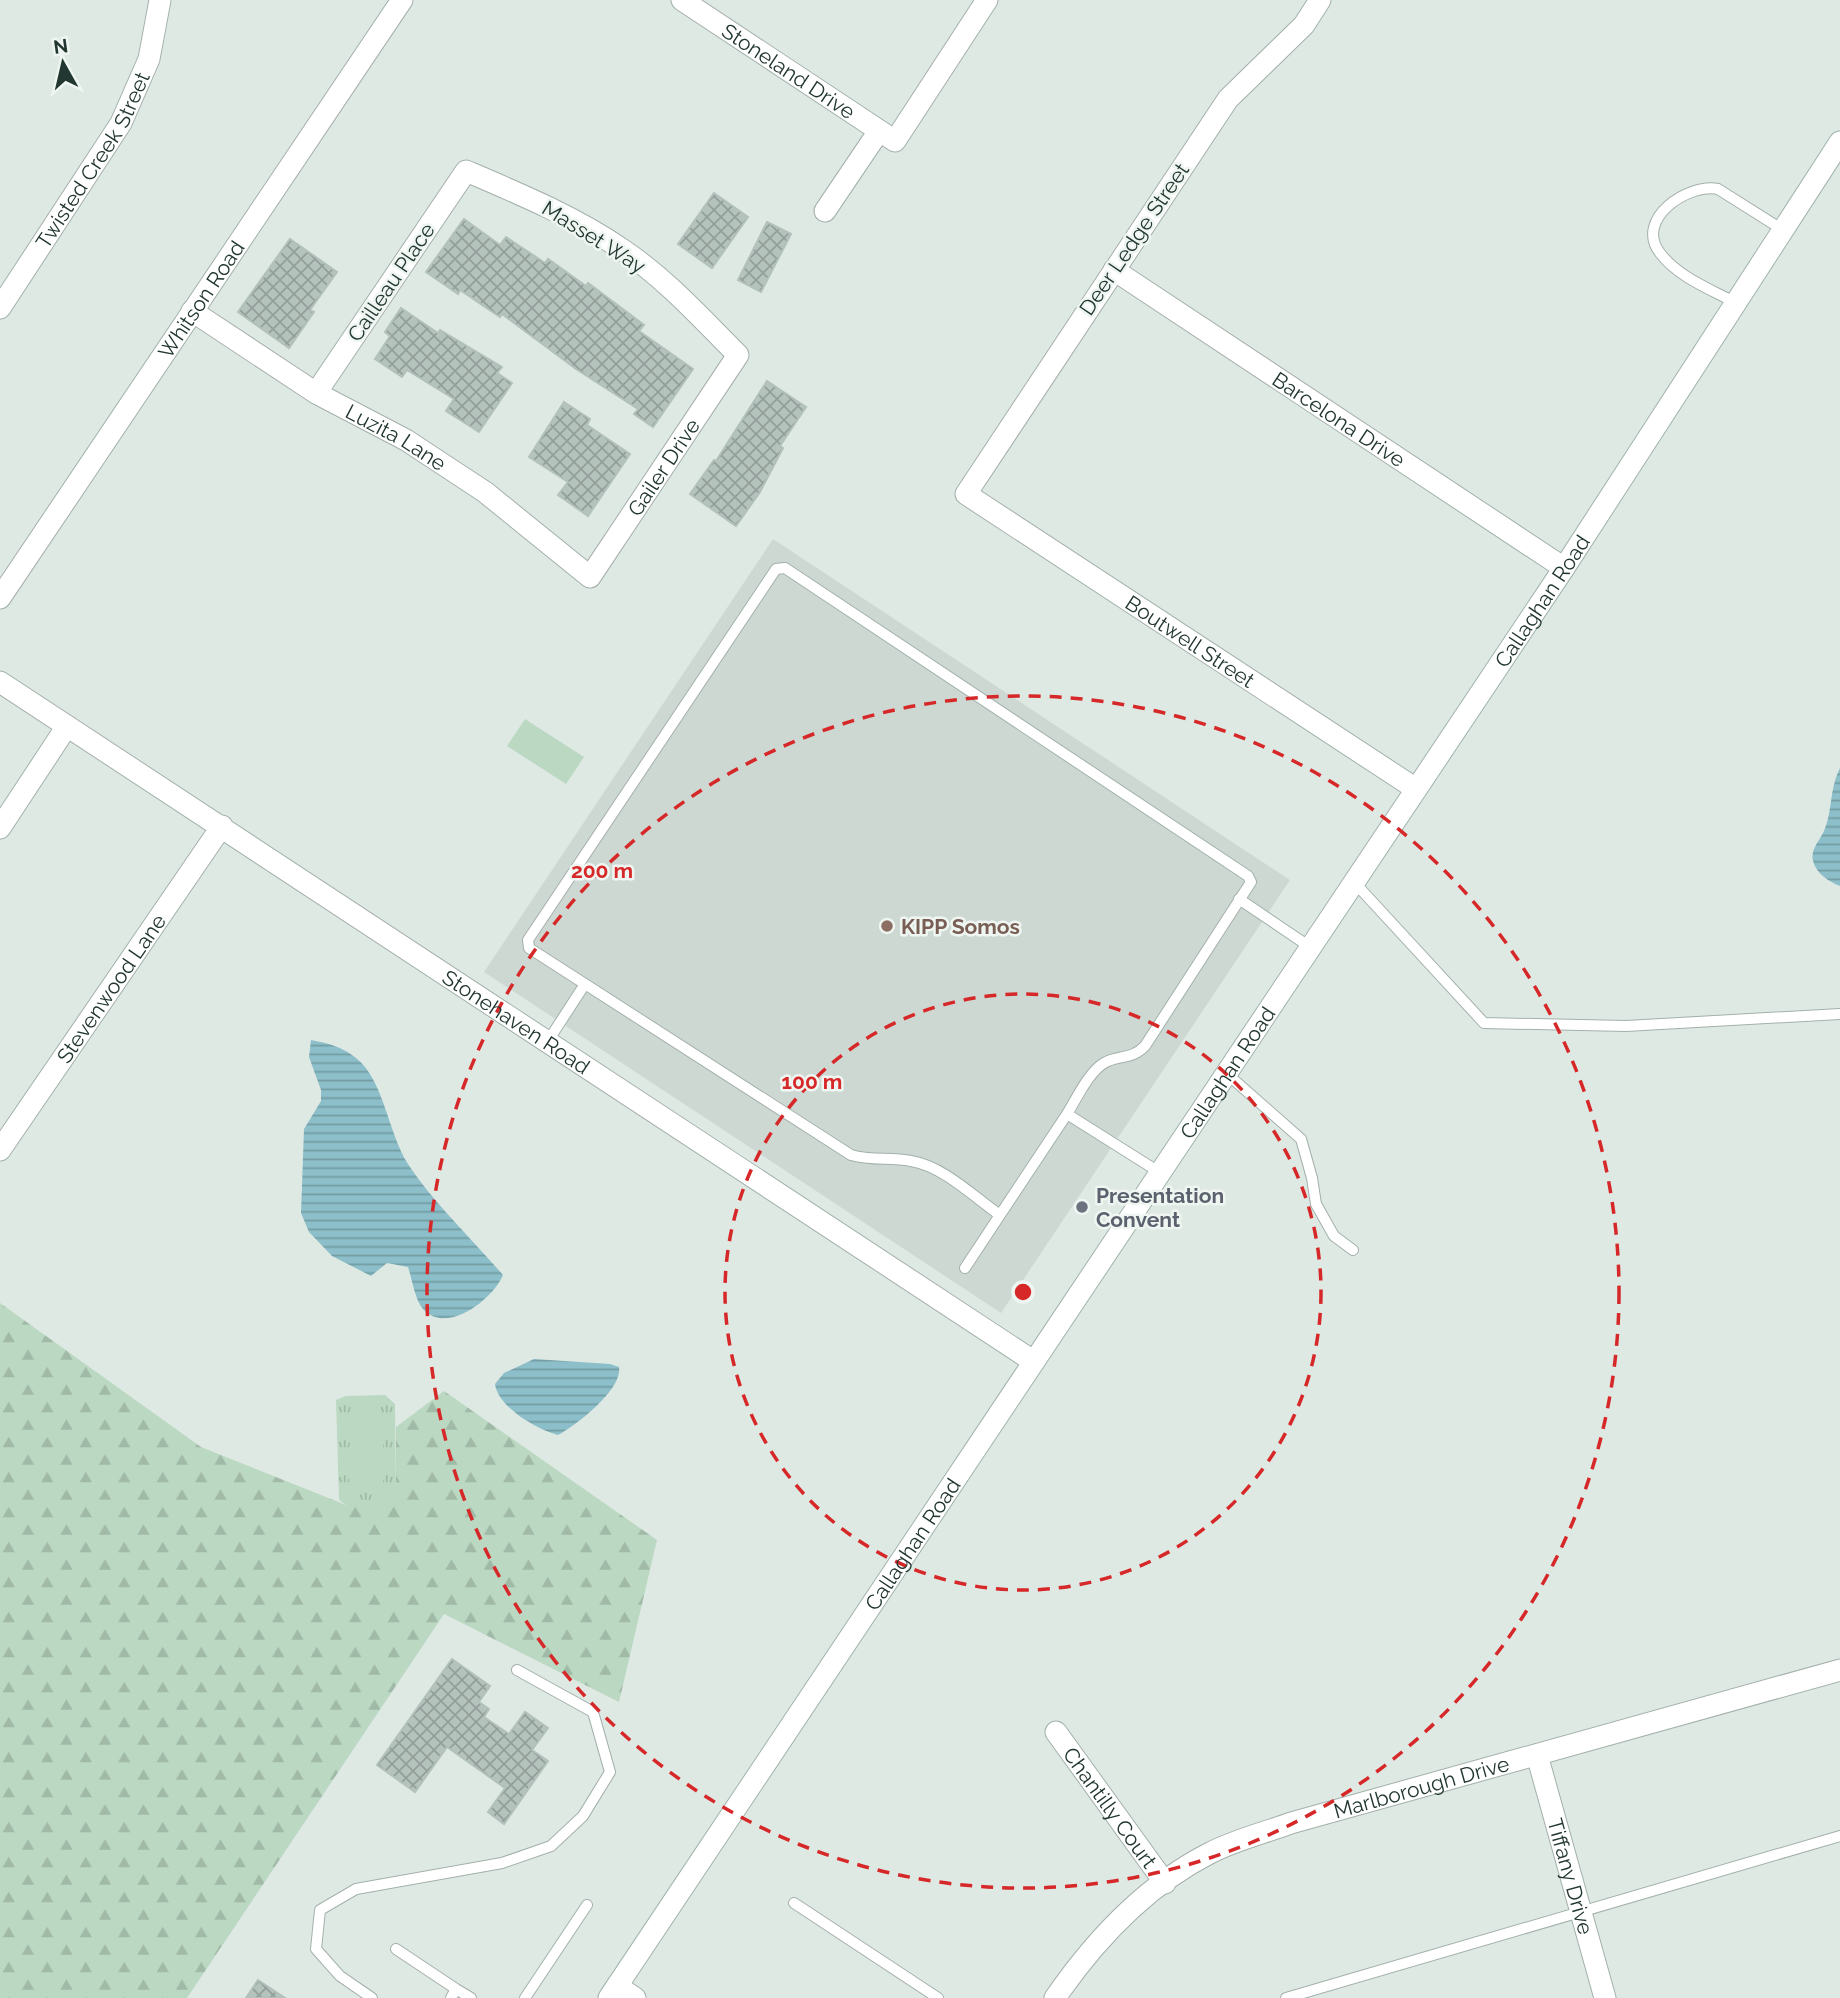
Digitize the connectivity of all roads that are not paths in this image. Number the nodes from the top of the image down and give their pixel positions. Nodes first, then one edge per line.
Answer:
1 (160, 0) edge
2 (402, 0) edge
3 (682, 0) edge
4 (987, 0) edge
5 (1320, 0) edge
6 (887, 136) junction
7 (1840, 142) edge
8 (466, 171) joint
9 (825, 211) dead end
10 (1783, 230) junction
11 (1114, 270) junction
12 (1736, 303) junction
13 (0, 308) edge
14 (192, 311) junction
15 (737, 355) joint
16 (316, 393) junction
17 (966, 494) joint
18 (1564, 568) junction
19 (590, 577) joint
20 (0, 598) edge
21 (0, 682) edge
22 (67, 726) junction
23 (1416, 789) junction
24 (222, 826) junction
25 (0, 828) edge
26 (1354, 882) junction
27 (1239, 899) junction
28 (1310, 947) junction
29 (584, 984) junction
30 (1840, 1014) edge
31 (548, 1041) junction
32 (1226, 1073) junction
33 (1067, 1114) junction
34 (0, 1150) edge
35 (1159, 1172) junction
36 (1000, 1215) junction
37 (1353, 1250) dead end
38 (965, 1268) dead end
39 (1033, 1361) junction
40 (517, 1670) dead end
41 (1840, 1670) edge
42 (1056, 1732) dead end
43 (1537, 1755) junction
44 (1840, 1836) edge
45 (1165, 1883) junction
46 (794, 1903) dead end
47 (587, 1905) dead end
48 (1581, 1911) junction
49 (396, 1949) dead end
50 (454, 1994) edge
51 (620, 1994) edge
52 (372, 1998) edge
53 (471, 1998) edge
54 (525, 1998) edge
55 (938, 1998) edge
56 (1055, 1998) edge
57 (1286, 1998) edge
58 (1605, 1998) edge

1 - 13 street, Twisted Creek Street
2 - 14 street, Whitson Road
3 - 6 street, Stoneland Drive
4 - 6 street
5 - 11 street, Deer Ledge Street
6 - 9 street
7 - 10 street, Callaghan Road
8 - 15 street, Masset Way
8 - 16 street, Cailleau Place
10 - 12 street, Callaghan Road
10 - 12 lane
11 - 17 street, Deer Ledge Street
11 - 18 street, Barcelona Drive
12 - 18 street, Callaghan Road
14 - 16 street, Luzita Lane
14 - 20 street, Whitson Road
15 - 19 street, Gailer Drive
16 - 19 street, Luzita Lane
17 - 23 street, Boutwell Street
18 - 23 street, Callaghan Road
21 - 22 street, Stonehaven Road
22 - 24 street, Stonehaven Road
22 - 25 street
23 - 26 street, Callaghan Road
24 - 31 street, Stonehaven Road
24 - 34 street, Stevenwood Lane
26 - 28 street, Callaghan Road
26 - 30 lane
27 - 28 lane
27 - 29 lane
27 - 33 lane
28 - 32 street, Callaghan Road
29 - 31 lane
29 - 36 lane
31 - 39 street, Stonehaven Road
32 - 35 street, Callaghan Road
32 - 37 lane
33 - 35 lane
33 - 36 lane
35 - 39 street, Callaghan Road
36 - 38 lane
39 - 51 street, Callaghan Road
40 - 52 lane
41 - 43 street, Marlborough Drive
42 - 45 street, Chantilly Court
43 - 45 street, Marlborough Drive
43 - 48 street, Tiffany Drive
44 - 48 lane
45 - 56 street, Marlborough Drive
46 - 55 lane
47 - 54 lane
48 - 57 lane
48 - 58 street, Tiffany Drive
49 - 50 lane
50 - 53 lane

